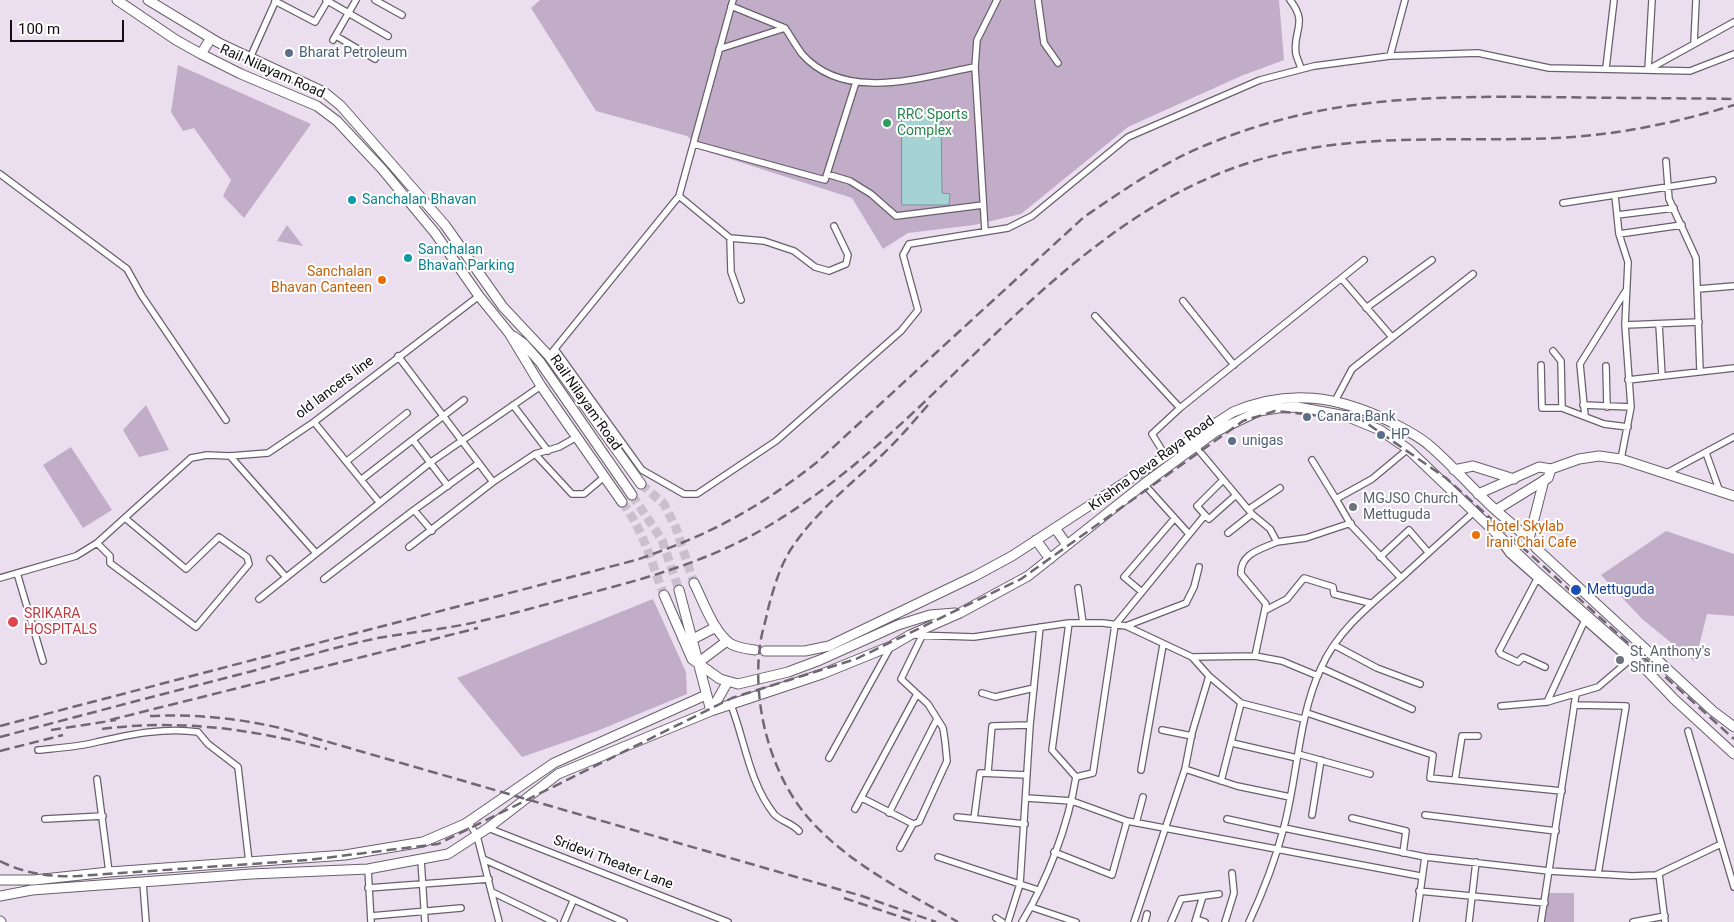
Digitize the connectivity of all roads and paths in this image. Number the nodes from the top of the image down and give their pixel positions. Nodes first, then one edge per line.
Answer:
1 (118, 0) edge
2 (148, 0) edge
3 (276, 0) edge
4 (327, 0) edge
5 (356, 0) edge
6 (376, 0) edge
7 (996, 0) edge
8 (1038, 0) edge
9 (1290, 0) edge
10 (1405, 0) edge
11 (1614, 0) edge
12 (1652, 0) edge
13 (1696, 0) edge
14 (732, 3) edge
15 (349, 14) junction
16 (402, 15) dead end
17 (1734, 22) edge
18 (785, 28) junction
19 (388, 36) dead end
20 (211, 38) junction
21 (1694, 44) junction
22 (719, 49) junction
23 (201, 54) junction
24 (1734, 54) edge
25 (1390, 56) junction
26 (250, 58) junction
27 (375, 59) dead end
28 (1058, 63) dead end
29 (975, 67) junction
30 (1606, 68) junction
31 (1302, 69) junction
32 (1648, 70) junction
33 (856, 82) junction
34 (694, 144) junction
35 (1666, 161) dead end
36 (0, 174) edge
37 (827, 174) junction
38 (1713, 180) dead end
39 (1667, 187) junction
40 (679, 196) junction
41 (1615, 196) junction
42 (1563, 203) dead end
43 (983, 205) junction
44 (1674, 208) junction
45 (1617, 215) junction
46 (1682, 225) junction
47 (834, 226) dead end
48 (985, 232) junction
49 (1619, 234) junction
50 (730, 238) junction
51 (1364, 260) dead end
52 (1432, 260) dead end
53 (1473, 274) dead end
54 (1342, 279) junction
55 (1734, 286) edge
56 (1698, 289) junction
57 (1625, 292) junction
58 (479, 296) junction
59 (741, 300) dead end
60 (1183, 301) dead end
61 (1366, 308) junction
62 (1095, 316) dead end
63 (1699, 322) junction
64 (1659, 324) junction
65 (1626, 325) junction
66 (508, 332) junction
67 (1391, 336) junction
68 (1553, 350) dead end
69 (552, 352) junction
70 (398, 356) junction
71 (1234, 365) junction
72 (1541, 365) dead end
73 (1606, 366) dead end
74 (1734, 368) edge
75 (1700, 371) junction
76 (1662, 376) junction
77 (1628, 380) junction
78 (540, 386) junction
79 (464, 400) dead end
80 (1335, 400) junction
81 (513, 405) junction
82 (1583, 405) junction
83 (1607, 407) junction
84 (1631, 407) junction
85 (1180, 408) junction
86 (1562, 408) junction
87 (407, 413) dead end
88 (444, 416) junction
89 (1585, 416) junction
90 (226, 420) dead end
91 (314, 422) junction
92 (1628, 427) junction
93 (1734, 437) edge
94 (575, 438) junction
95 (413, 440) junction
96 (461, 440) junction
97 (1196, 447) junction
98 (1408, 449) junction
99 (548, 451) junction
100 (1706, 452) junction
101 (535, 454) junction
102 (1165, 455) junction
103 (230, 456) junction
104 (1621, 459) junction
105 (1312, 460) dead end
106 (347, 461) junction
107 (431, 462) junction
108 (479, 463) junction
109 (1551, 469) junction
110 (1454, 470) junction
111 (1665, 474) junction
112 (602, 478) junction
113 (1514, 478) junction
114 (362, 479) junction
115 (1223, 480) junction
116 (1544, 480) junction
117 (493, 482) junction
118 (640, 484) tunnel mouth
119 (1144, 484) junction
120 (448, 486) junction
121 (1280, 488) dead end
122 (1720, 492) junction
123 (1478, 494) junction
124 (632, 495) tunnel mouth
125 (1236, 495) junction
126 (1734, 496) edge
127 (1336, 499) junction
128 (380, 502) junction
129 (622, 502) tunnel mouth
130 (414, 510) junction
131 (1496, 510) junction
132 (1250, 511) junction
133 (1474, 512) junction
134 (1205, 515) junction
135 (125, 518) junction
136 (1174, 519) junction
137 (1351, 523) junction
138 (1054, 528) junction
139 (432, 531) junction
140 (1494, 532) junction
141 (1228, 533) dead end
142 (1188, 534) junction
143 (1529, 539) junction
144 (1036, 540) junction
145 (1277, 542) junction
146 (97, 543) junction
147 (1067, 545) junction
148 (409, 547) dead end
149 (1428, 552) junction
150 (316, 553) junction
151 (1380, 557) junction
152 (270, 559) dead end
153 (1050, 559) junction
154 (1199, 567) dead end
155 (17, 573) junction
156 (286, 577) junction
157 (0, 578) edge
158 (1401, 578) junction
159 (324, 579) dead end
160 (1537, 579) junction
161 (694, 583) tunnel mouth
162 (1078, 588) dead end
163 (679, 590) tunnel mouth
164 (1142, 592) junction
165 (664, 595) tunnel mouth
166 (259, 599) dead end
167 (1370, 603) junction
168 (1266, 610) junction
169 (960, 613) junction
170 (1585, 620) junction
171 (1082, 623) junction
172 (1069, 624) junction
173 (1115, 625) junction
174 (1126, 626) junction
175 (716, 627) junction
176 (1040, 627) junction
177 (910, 635) junction
178 (922, 636) junction
179 (693, 639) junction
180 (728, 641) junction
181 (1163, 645) junction
182 (1334, 645) junction
183 (891, 646) junction
184 (755, 650) dead end
185 (765, 651) dead end
186 (1255, 656) junction
187 (1192, 657) junction
188 (1631, 658) junction
189 (43, 661) dead end
190 (699, 662) junction
191 (1545, 667) dead end
192 (1321, 668) junction
193 (1209, 676) junction
194 (1318, 676) junction
195 (727, 683) junction
196 (1420, 684) dead end
197 (1034, 688) junction
198 (982, 693) dead end
199 (917, 694) junction
200 (1576, 694) junction
201 (706, 695) junction
202 (1547, 702) junction
203 (1241, 703) junction
204 (730, 705) junction
205 (1574, 705) junction
206 (1500, 706) dead end
207 (1412, 709) dead end
208 (711, 711) junction
209 (1306, 713) junction
210 (937, 719) junction
211 (1303, 719) junction
212 (1030, 725) junction
213 (1734, 727) edge
214 (1162, 730) dead end
215 (1688, 731) dead end
216 (1190, 735) junction
217 (1478, 736) dead end
218 (1232, 743) junction
219 (38, 750) dead end
220 (1734, 754) edge
221 (1298, 756) junction
222 (829, 758) dead end
223 (1321, 760) junction
224 (1183, 762) dead end
225 (1141, 770) dead end
226 (1185, 770) junction
227 (988, 772) junction
228 (1370, 774) dead end
229 (1027, 775) junction
230 (1076, 776) junction
231 (97, 779) dead end
232 (1455, 780) junction
233 (1222, 781) junction
234 (1562, 791) junction
235 (1143, 797) dead end
236 (1290, 797) junction
237 (862, 798) junction
238 (1026, 798) junction
239 (1072, 801) junction
240 (856, 809) dead end
241 (889, 813) junction
242 (1312, 815) dead end
243 (103, 816) junction
244 (1424, 816) dead end
245 (957, 817) dead end
246 (1352, 818) dead end
247 (45, 819) dead end
248 (974, 819) junction
249 (1227, 819) dead end
250 (468, 821) junction
251 (1127, 821) junction
252 (1136, 822) junction
253 (913, 824) junction
254 (1025, 824) junction
255 (488, 828) junction
256 (1164, 828) junction
257 (1283, 829) junction
258 (799, 831) dead end
259 (1556, 831) junction
260 (477, 836) junction
261 (1721, 844) junction
262 (900, 848) dead end
263 (1276, 848) junction
264 (1054, 852) junction
265 (1403, 853) junction
266 (1424, 857) junction
267 (938, 858) dead end
268 (484, 859) junction
269 (422, 860) junction
270 (249, 862) junction
271 (1476, 862) junction
272 (368, 869) junction
273 (1550, 871) junction
274 (109, 872) junction
275 (1232, 873) dead end
276 (1598, 874) junction
277 (1659, 874) junction
278 (1420, 876) junction
279 (489, 879) junction
280 (0, 880) edge
281 (143, 883) junction
282 (424, 884) junction
283 (1020, 884) junction
284 (1734, 887) edge
285 (368, 888) junction
286 (1038, 890) junction
287 (1419, 891) junction
288 (492, 892) junction
289 (1220, 894) dead end
290 (1472, 895) junction
291 (0, 896) edge
292 (1203, 896) junction
293 (574, 901) junction
294 (1544, 903) junction
295 (1031, 907) junction
296 (461, 908) dead end
297 (425, 911) junction
298 (1147, 914) dead end
299 (996, 918) dead end
300 (371, 919) edge
301 (1665, 919) edge
302 (1195, 920) edge
303 (146, 922) edge
304 (425, 922) edge
305 (499, 922) edge
306 (554, 922) edge
307 (564, 922) edge
308 (623, 922) edge
309 (728, 922) edge
310 (1002, 922) edge
311 (1008, 922) edge
312 (1022, 922) edge
313 (1076, 922) edge
314 (1134, 922) edge
315 (1145, 922) edge
316 (1171, 922) edge
317 (1205, 922) edge
318 (1225, 922) edge
319 (1248, 922) edge
320 (1416, 922) edge
321 (1470, 922) edge
322 (1541, 922) edge
323 (1633, 922) edge

1 - 23 main road, Rail Nilayam Road
2 - 20 main road, Rail Nilayam Road
3 - 4 street
3 - 26 street
4 - 15 street
5 - 15 street
6 - 16 street
7 - 29 street
8 - 28 street
9 - 31 street
10 - 25 street
11 - 30 street
12 - 32 street
13 - 21 street
14 - 18 street
14 - 22 street
15 - 19 street
15 - 27 street
17 - 21 street
18 - 22 street
18 - 33 street
20 - 23 main road
20 - 26 main road, Rail Nilayam Road
21 - 32 street
22 - 34 street
23 - 58 main road, Rail Nilayam Road
24 - 32 street
25 - 30 street
25 - 31 street
26 - 69 main road, Rail Nilayam Road
29 - 33 street
29 - 43 street
30 - 32 street
31 - 48 street
33 - 37 street
34 - 37 street
34 - 40 street
35 - 39 street
36 - 90 street
37 - 43 street
38 - 39 street
39 - 41 street
39 - 44 street
40 - 50 street
40 - 69 street
41 - 42 street
41 - 45 street
43 - 48 street
44 - 45 street
44 - 46 street
45 - 49 street
46 - 49 street
46 - 56 street
47 - 50 street
48 - 69 street
49 - 57 street
50 - 59 street
51 - 54 street
52 - 61 street
53 - 67 street
54 - 61 street
54 - 71 street
55 - 56 street
56 - 63 street
57 - 65 street
57 - 82 street
58 - 66 main road, Rail Nilayam Road
58 - 70 street, old lancers line
60 - 71 street
61 - 67 street
62 - 85 street
63 - 64 street
63 - 75 street
64 - 65 street
64 - 76 street
65 - 77 street
66 - 78 main road, Rail Nilayam Road
66 - 124 main road, Rail Nilayam Road
67 - 80 street
68 - 86 street
69 - 118 main road, Rail Nilayam Road
70 - 88 street
70 - 91 street, old lancers line
71 - 85 street
72 - 86 street
73 - 83 street
74 - 75 street
75 - 76 street
76 - 77 street
77 - 84 street
78 - 81 street
78 - 94 main road, Rail Nilayam Road
79 - 88 street
80 - 102 main road, Krishna Deva Raya Road
80 - 110 main road, Krishna Deva Raya Road
81 - 96 street
81 - 99 street
82 - 83 street
82 - 89 street
83 - 84 street
84 - 92 street
85 - 102 street
86 - 89 street
87 - 106 street
88 - 95 street
88 - 96 street
89 - 92 street
91 - 103 street, old lancers line
91 - 106 street
92 - 104 street
93 - 100 street
94 - 99 street
94 - 112 main road, Rail Nilayam Road
95 - 107 street
95 - 114 street
96 - 107 street
96 - 108 street
97 - 98 main road, Krishna Deva Raya Road
97 - 115 street
97 - 119 main road, Krishna Deva Raya Road
98 - 127 street
98 - 133 main road, Krishna Deva Raya Road
99 - 101 street
100 - 111 street
100 - 122 street
101 - 112 street
101 - 117 street
102 - 138 main road, Krishna Deva Raya Road
103 - 135 street, old lancers line
103 - 150 street
104 - 109 main road
104 - 111 main road
105 - 127 street
106 - 114 street
107 - 120 street
107 - 128 street
108 - 117 street
108 - 120 street
109 - 113 main road
109 - 116 main road
110 - 113 main road
110 - 123 main road, Krishna Deva Raya Road
111 - 122 main road
112 - 129 main road, Rail Nilayam Road
113 - 123 main road
114 - 128 street
115 - 125 street
115 - 134 street
116 - 131 main road
116 - 143 main road
117 - 139 street
119 - 136 street
119 - 147 main road, Krishna Deva Raya Road
120 - 130 street
121 - 132 street
122 - 126 main road
123 - 131 main road, Krishna Deva Raya Road
125 - 132 street
125 - 134 street
127 - 137 street
128 - 150 street
130 - 139 street
130 - 159 street
131 - 143 main road, Krishna Deva Raya Road
132 - 141 street
132 - 145 street
133 - 140 main road, Krishna Deva Raya Road
133 - 149 street
134 - 142 street
135 - 146 street
135 - 146 street
136 - 142 street
136 - 164 street
137 - 145 street
137 - 151 street
138 - 144 main road, Krishna Deva Raya Road
138 - 147 main road
139 - 148 street
140 - 160 street
140 - 188 main road, Krishna Deva Raya Road
142 - 164 street
143 - 213 main road, Krishna Deva Raya Road
144 - 153 main road
144 - 185 main road, Krishna Deva Raya Road
145 - 168 street
146 - 155 street
147 - 153 main road, Krishna Deva Raya Road
149 - 151 street
149 - 158 street
150 - 156 street
151 - 158 street
152 - 156 street
153 - 169 main road, Krishna Deva Raya Road
154 - 174 street
155 - 157 street
155 - 189 street
156 - 166 street
158 - 167 street
160 - 170 street
160 - 191 street
161 - 175 main road
162 - 171 street
163 - 179 main road
164 - 173 street
165 - 190 main road
167 - 168 street
167 - 182 street
168 - 186 street
169 - 177 main road, Krishna Deva Raya Road
169 - 195 main road, Krishna Deva Raya Road
170 - 188 street
170 - 202 street
171 - 172 street
171 - 173 street
172 - 176 street
172 - 230 street
173 - 174 street
173 - 230 street
174 - 181 street
175 - 179 main road
175 - 180 main road
176 - 178 street
176 - 197 street
177 - 178 street
177 - 183 main road, Krishna Deva Raya Road
178 - 199 street
179 - 190 main road
180 - 184 main road
180 - 190 main road
181 - 187 street
181 - 225 street
182 - 192 street
182 - 196 street
183 - 204 main road, Krishna Deva Raya Road
183 - 222 street
186 - 187 street
186 - 194 street
187 - 193 street
188 - 200 street
188 - 220 main road, Krishna Deva Raya Road
190 - 195 main road
190 - 201 main road
192 - 194 street
192 - 207 street
193 - 203 street
193 - 216 street
194 - 209 street
195 - 208 main road
197 - 198 street
197 - 212 street
199 - 210 street
199 - 237 street
200 - 202 street
200 - 205 street
201 - 208 main road
201 - 250 main road
202 - 206 street
203 - 211 street
203 - 218 street
204 - 208 main road, Krishna Deva Raya Road
204 - 258 street
205 - 234 street
205 - 276 street
208 - 255 main road, Krishna Deva Raya Road
209 - 211 street
209 - 232 street
210 - 241 street
210 - 253 street
211 - 221 street
212 - 227 street
212 - 229 street
214 - 216 street
215 - 261 street
216 - 224 street
216 - 226 street
217 - 232 street
218 - 221 street
218 - 233 street
219 - 270 street
221 - 223 street
221 - 236 street
223 - 228 street
223 - 242 street
226 - 233 street
226 - 256 street
227 - 229 street
227 - 248 street
229 - 238 street
230 - 239 street
231 - 243 street
232 - 234 street
233 - 236 street
234 - 259 street
235 - 252 street
236 - 257 street
237 - 240 street
237 - 241 street
238 - 239 street
238 - 254 street
239 - 251 street
239 - 264 street
241 - 253 street
243 - 247 street
243 - 274 street
244 - 259 street
245 - 248 street
246 - 265 street
248 - 254 street
249 - 257 street
250 - 260 street
250 - 270 main road
251 - 252 street
251 - 264 street
252 - 256 street
253 - 262 street
254 - 283 street
255 - 260 main road, Krishna Deva Raya Road
255 - 309 street, Sridevi Theater Lane
256 - 263 street
256 - 314 street
257 - 263 street
257 - 265 street
259 - 273 street
260 - 268 street
260 - 269 main road, Krishna Deva Raya Road
261 - 277 street
261 - 284 street
263 - 278 street
263 - 319 street
264 - 286 street
265 - 266 street
266 - 271 street
266 - 278 street
267 - 283 street
268 - 279 street
268 - 293 street
269 - 272 main road, Krishna Deva Raya Road
269 - 282 street
270 - 274 main road
271 - 273 street
271 - 290 street
272 - 281 main road, Krishna Deva Raya Road
272 - 285 street
273 - 276 street
273 - 294 street
274 - 280 main road
275 - 318 street
276 - 277 street
277 - 301 street
278 - 287 street
279 - 282 street
279 - 288 street
281 - 291 main road, Krishna Deva Raya Road
281 - 303 street
282 - 285 street
282 - 297 street
283 - 286 street
283 - 311 street
285 - 300 street
286 - 295 street
287 - 290 street
287 - 320 street
288 - 305 street
288 - 306 street
289 - 292 street
290 - 294 street
290 - 321 street
292 - 302 street
292 - 316 street
293 - 307 street
293 - 308 street
294 - 322 street
295 - 312 street
295 - 313 street
296 - 297 street
297 - 300 street
297 - 304 street
298 - 315 street
299 - 310 street
301 - 323 street
302 - 317 street

